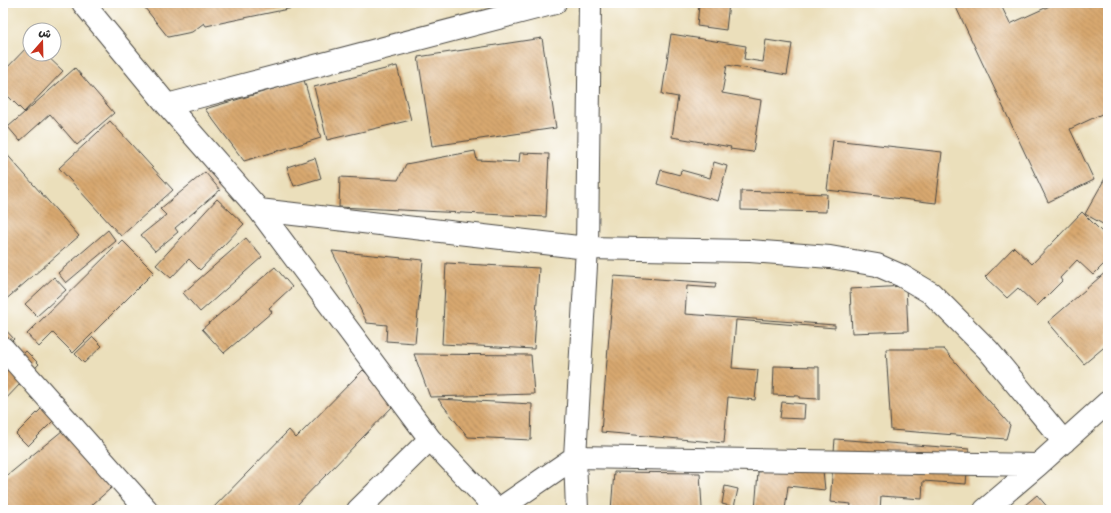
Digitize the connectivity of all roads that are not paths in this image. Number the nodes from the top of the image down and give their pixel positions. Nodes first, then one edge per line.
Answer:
1 (83, 3) edge
2 (555, 3) edge
3 (590, 3) edge
4 (167, 105) junction
5 (259, 210) junction
6 (587, 248) junction
7 (3, 348) edge
8 (1108, 402) edge
9 (430, 439) junction
10 (1064, 442) junction
11 (576, 457) junction
12 (1038, 465) junction
13 (147, 510) edge
14 (358, 510) edge
15 (498, 510) edge
16 (577, 510) edge
17 (985, 510) edge

1 - 4 street
2 - 4 street
3 - 6 street
4 - 5 street
5 - 6 street
5 - 9 street
6 - 10 street
6 - 11 street
7 - 13 street
8 - 10 street
9 - 14 street
9 - 15 street
10 - 12 street
11 - 12 street
11 - 15 street
11 - 16 street
12 - 17 street

